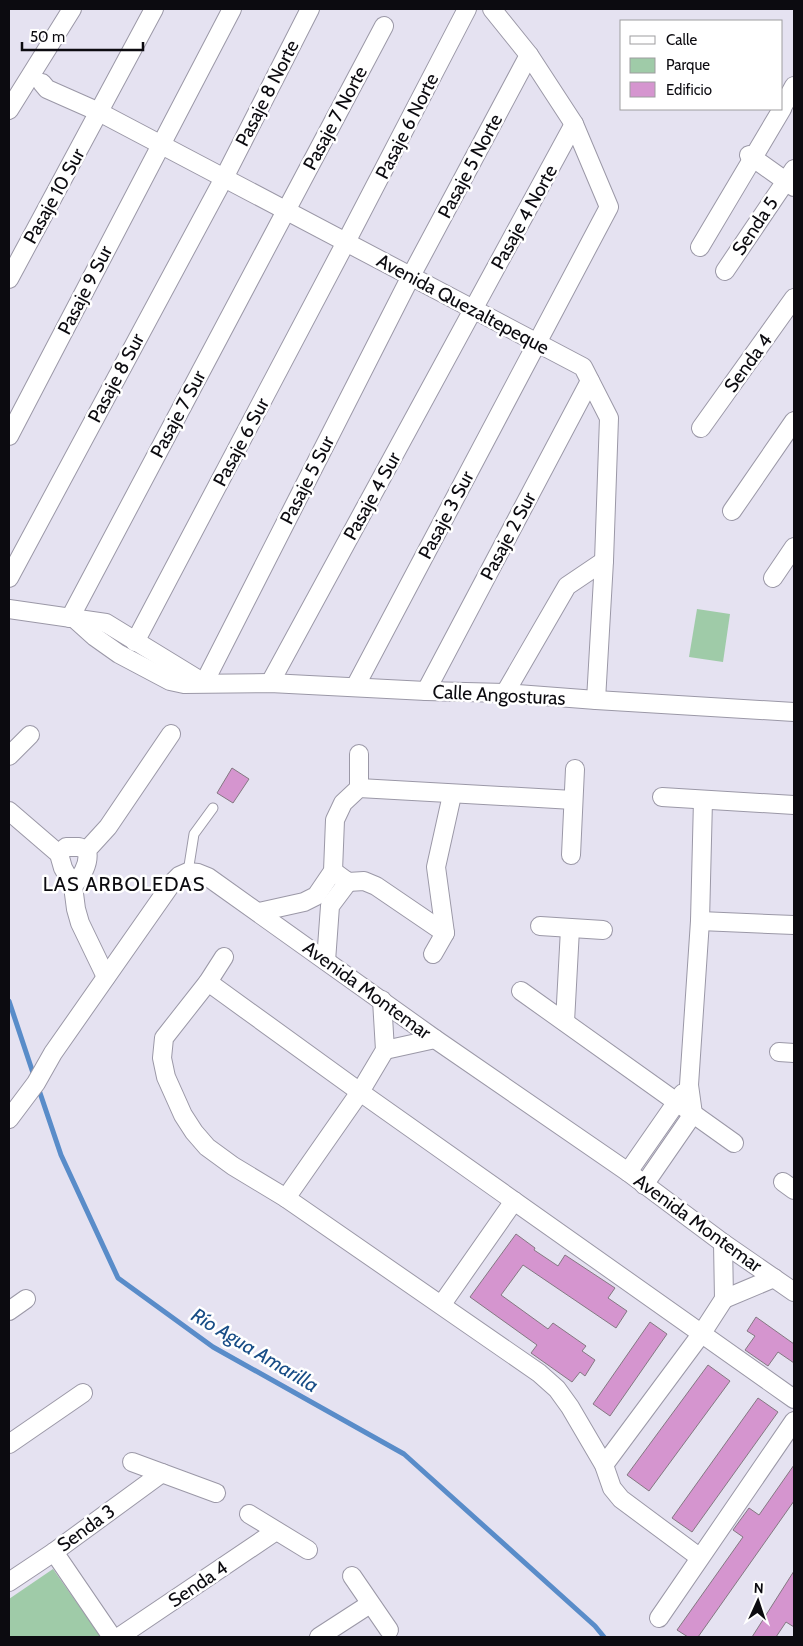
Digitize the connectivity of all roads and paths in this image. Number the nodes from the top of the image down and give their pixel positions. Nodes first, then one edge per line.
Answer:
1 (72, 9) edge
2 (154, 9) edge
3 (232, 9) edge
4 (310, 9) edge
5 (467, 9) edge
6 (492, 9) edge
7 (384, 26) dead end
8 (529, 55) junction
9 (42, 83) dead end
10 (794, 86) edge
11 (783, 107) edge
12 (9, 110) edge
13 (781, 110) edge
14 (100, 112) junction
15 (574, 124) junction
16 (160, 144) junction
17 (751, 157) junction
18 (224, 178) junction
19 (791, 179) edge
20 (286, 211) junction
21 (346, 242) junction
22 (700, 247) dead end
23 (725, 271) dead end
24 (411, 276) junction
25 (9, 279) edge
26 (794, 298) edge
27 (473, 309) junction
28 (537, 343) junction
29 (590, 381) junction
30 (794, 421) edge
31 (701, 428) dead end
32 (9, 436) edge
33 (732, 511) dead end
34 (794, 547) edge
35 (604, 561) junction
36 (9, 578) edge
37 (773, 578) dead end
38 (9, 609) edge
39 (72, 618) junction
40 (135, 642) junction
41 (204, 683) junction
42 (270, 683) junction
43 (355, 687) junction
44 (426, 691) junction
45 (505, 693) junction
46 (596, 700) junction
47 (794, 712) edge
48 (171, 734) dead end
49 (30, 735) dead end
50 (359, 754) dead end
51 (9, 756) edge
52 (575, 769) dead end
53 (359, 788) junction
54 (452, 795) junction
55 (662, 797) dead end
56 (573, 800) junction
57 (703, 800) junction
58 (794, 805) edge
59 (213, 808) dead end
60 (9, 811) edge
61 (87, 850) junction
62 (59, 854) junction
63 (572, 855) dead end
64 (333, 871) junction
65 (188, 872) junction
66 (348, 882) junction
67 (73, 886) junction
68 (299, 903) junction
69 (259, 912) junction
70 (700, 921) junction
71 (328, 925) junction
72 (794, 925) edge
73 (540, 926) dead end
74 (570, 929) junction
75 (603, 930) dead end
76 (445, 933) junction
77 (433, 954) dead end
78 (224, 957) dead end
79 (326, 961) junction
80 (106, 976) junction
81 (208, 982) junction
82 (521, 991) dead end
83 (382, 1000) junction
84 (565, 1022) junction
85 (435, 1039) junction
86 (386, 1050) junction
87 (689, 1085) junction
88 (360, 1092) junction
89 (676, 1102) junction
90 (693, 1114) junction
91 (9, 1119) edge
92 (734, 1143) dead end
93 (628, 1172) junction
94 (644, 1185) junction
95 (286, 1198) junction
96 (514, 1201) junction
97 (724, 1243) junction
98 (774, 1278) junction
99 (794, 1292) edge
100 (26, 1299) dead end
101 (724, 1300) junction
102 (442, 1304) junction
103 (9, 1311) edge
104 (702, 1333) junction
105 (83, 1393) dead end
106 (794, 1399) edge
107 (794, 1421) edge
108 (9, 1444) edge
109 (132, 1462) dead end
110 (604, 1465) junction
111 (162, 1473) junction
112 (216, 1493) dead end
113 (249, 1514) dead end
114 (276, 1531) junction
115 (308, 1550) dead end
116 (54, 1552) junction
117 (699, 1558) junction
118 (352, 1576) dead end
119 (9, 1582) edge
120 (370, 1604) junction
121 (658, 1618) dead end
122 (389, 1630) dead end
123 (112, 1637) edge
124 (119, 1637) edge
125 (319, 1637) edge

1 - 12 street
2 - 14 street, Pasaje 10 Sur
3 - 16 street, Pasaje 9 Sur
4 - 18 street, Pasaje 8 Norte
5 - 21 street, Pasaje 6 Norte
6 - 8 street
7 - 20 street, Pasaje 7 Norte
8 - 15 street
8 - 24 street, Pasaje 5 Norte
9 - 14 street, Avenida Quezaltepeque
10 - 11 street
13 - 17 street
14 - 16 street, Avenida Quezaltepeque
14 - 25 street, Pasaje 10 Sur
15 - 27 street, Pasaje 4 Norte
15 - 28 street, Pasaje 3 Sur
16 - 18 street, Avenida Quezaltepeque
16 - 32 street, Pasaje 9 Sur
17 - 19 street
17 - 22 street
18 - 20 street, Avenida Quezaltepeque
18 - 36 street, Pasaje 8 Sur
19 - 23 street, Senda 5
20 - 21 street, Avenida Quezaltepeque
20 - 39 street, Pasaje 7 Sur
21 - 24 street, Avenida Quezaltepeque
21 - 40 street, Pasaje 6 Sur
24 - 27 street, Avenida Quezaltepeque
24 - 41 street, Pasaje 5 Sur
26 - 31 street, Senda 4
27 - 28 street, Avenida Quezaltepeque
27 - 42 street, Pasaje 4 Sur
28 - 29 street, Avenida Quezaltepeque
28 - 43 street, Pasaje 3 Sur
29 - 35 street, Avenida Quezaltepeque
29 - 44 street, Pasaje 2 Sur
30 - 33 street
34 - 37 street
35 - 45 street
35 - 46 street, Avenida Quezaltepeque
38 - 39 street
39 - 40 street
39 - 41 street, Calle Angosturas
40 - 41 street
41 - 42 street, Calle Angosturas
42 - 43 street, Calle Angosturas
43 - 44 street, Calle Angosturas
44 - 45 street, Calle Angosturas
45 - 46 street, Calle Angosturas
46 - 47 street, Calle Angosturas
48 - 61 street
49 - 51 street
50 - 53 street
52 - 56 street
53 - 54 street
53 - 64 street
54 - 56 street
54 - 76 street
55 - 57 street
56 - 63 street
57 - 58 street
57 - 70 street
59 - 65 lane
60 - 62 street
61 - 62 street
61 - 67 street
62 - 67 street
64 - 66 street
64 - 68 street
65 - 69 street, Avenida Montemar
65 - 80 street
66 - 71 street
66 - 76 street
67 - 80 street
68 - 69 street
68 - 71 street
69 - 79 street, Avenida Montemar
70 - 72 street
70 - 87 street
71 - 79 street
73 - 74 street
74 - 75 street
74 - 84 street
76 - 77 street
78 - 81 street
79 - 83 street, Avenida Montemar
80 - 91 street
81 - 88 street
81 - 95 street
82 - 84 street
83 - 85 street, Avenida Montemar
83 - 86 street
84 - 89 street
85 - 86 street
85 - 93 street, Avenida Montemar
86 - 88 street
87 - 89 street
87 - 90 street
88 - 95 street
88 - 96 street
89 - 90 street
89 - 93 street
90 - 92 street
90 - 94 street
93 - 94 street, Avenida Montemar
94 - 97 street, Avenida Montemar
95 - 102 street
96 - 102 street
96 - 104 street
97 - 98 street, Avenida Montemar
97 - 101 street
98 - 99 street, Avenida Montemar
98 - 101 street
100 - 103 street
101 - 104 street
102 - 110 street
104 - 106 street
104 - 110 street
105 - 108 street
107 - 117 street
109 - 111 street
110 - 117 street
111 - 112 street
111 - 116 street, Senda 3
113 - 114 street
114 - 115 street
114 - 124 street, Senda 4
116 - 119 street, Senda 3
116 - 123 street
117 - 121 street
118 - 120 street
120 - 122 street
120 - 125 street

